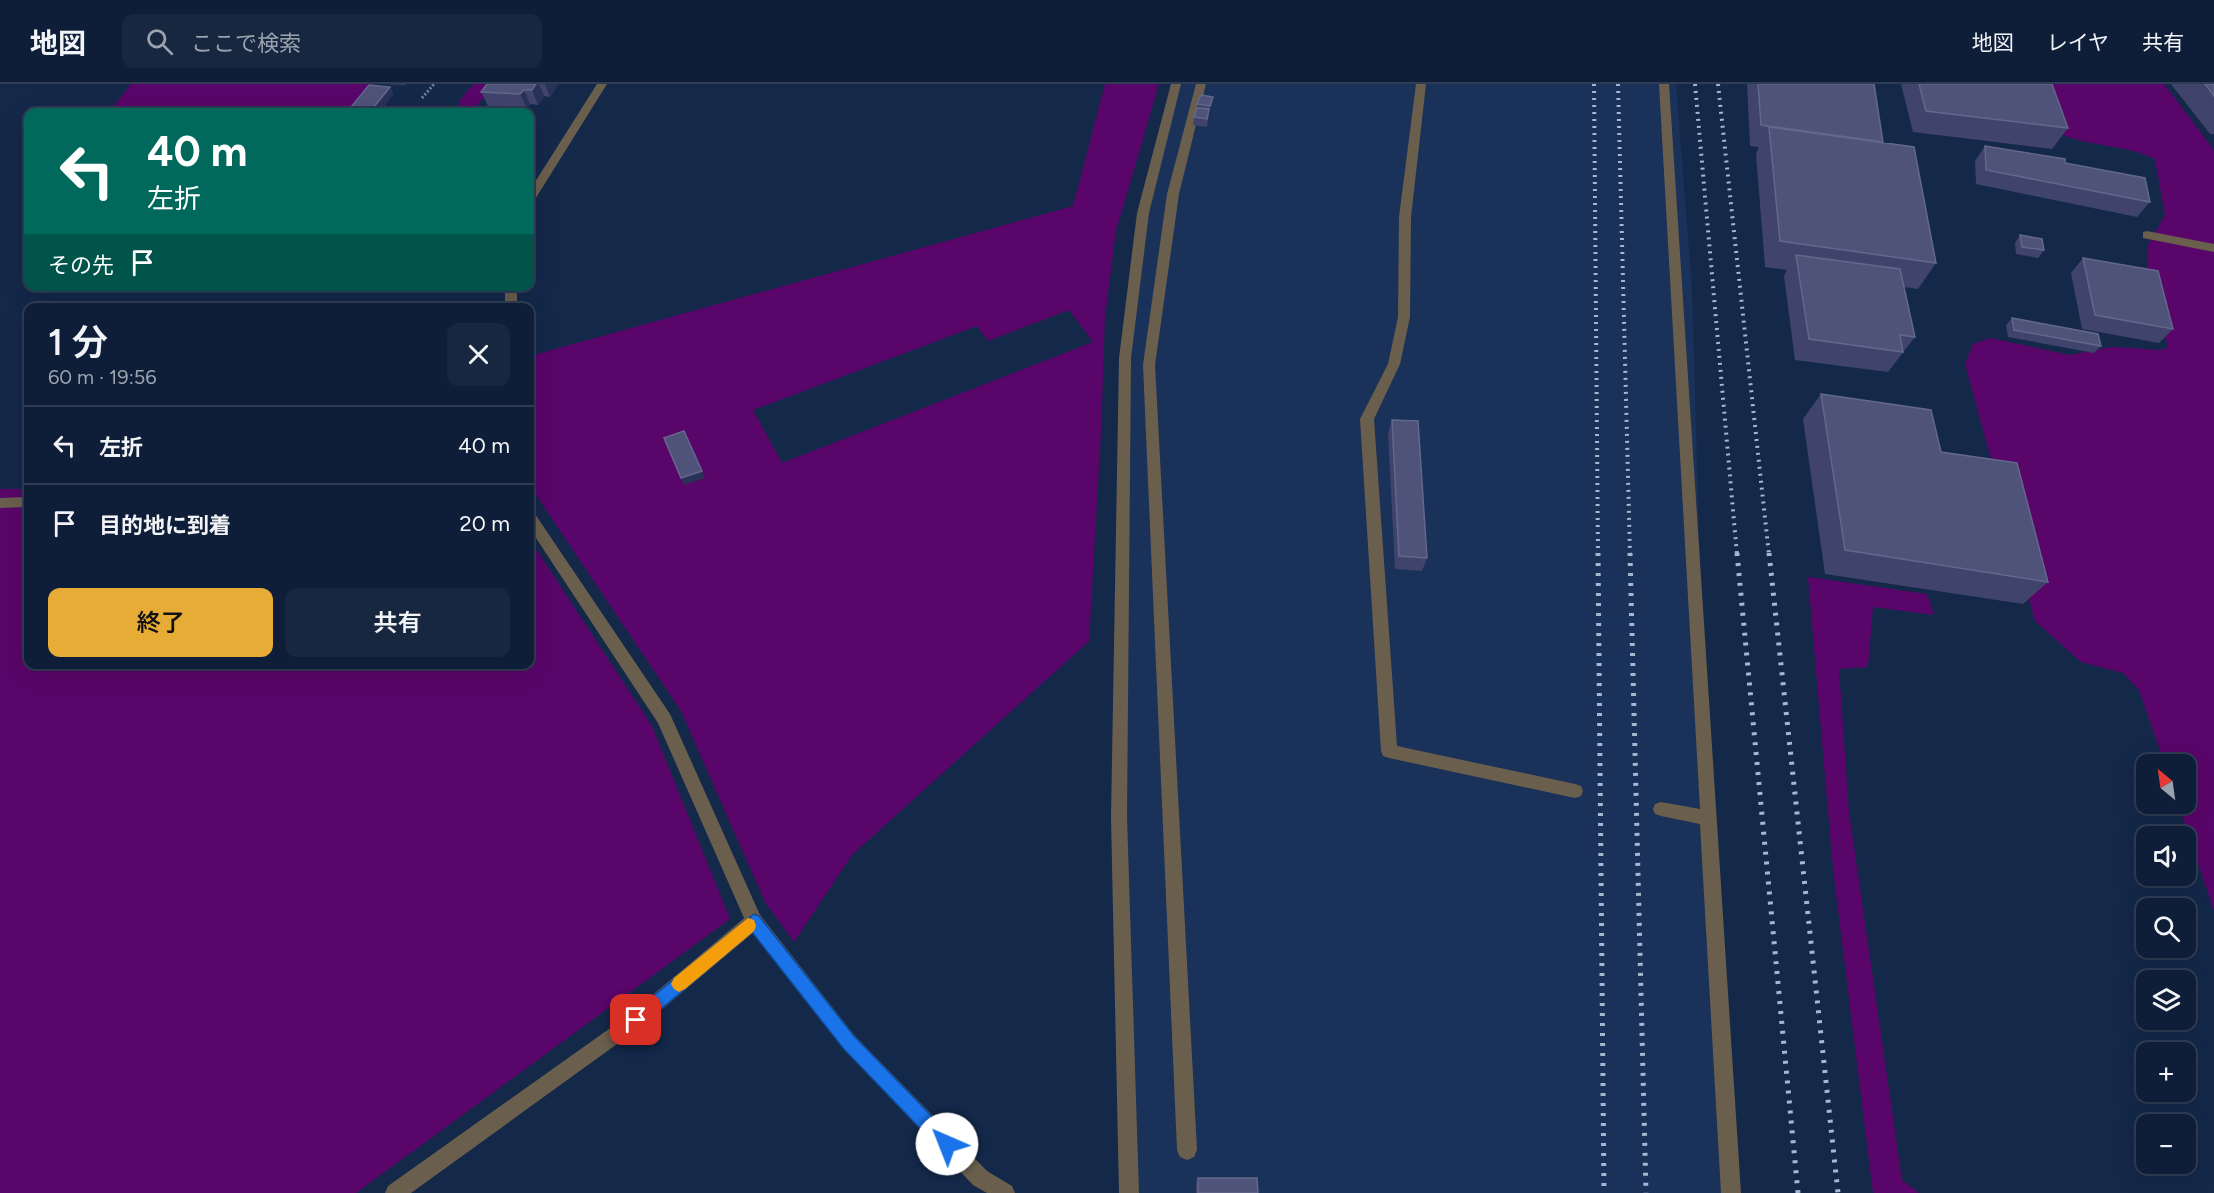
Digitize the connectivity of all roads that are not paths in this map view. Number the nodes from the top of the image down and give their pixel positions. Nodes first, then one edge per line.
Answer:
1 (602, 84) edge
2 (1176, 84) edge
3 (1201, 84) edge
4 (1421, 84) edge
5 (1664, 84) edge
6 (534, 192) edge
7 (2147, 235) dead end
8 (2214, 248) edge
9 (0, 502) edge
10 (24, 502) edge
11 (534, 524) edge
12 (1575, 791) dead end
13 (1661, 809) dead end
14 (1707, 818) junction
15 (754, 921) junction
16 (1187, 1150) dead end
17 (395, 1193) edge
18 (1005, 1193) edge
19 (1129, 1193) edge
20 (1731, 1193) edge

1 - 6 street
2 - 19 street
3 - 16 street
4 - 12 street
5 - 14 street
7 - 8 street
9 - 10 street
11 - 15 street
13 - 14 street
14 - 20 street
15 - 17 street
15 - 18 street

